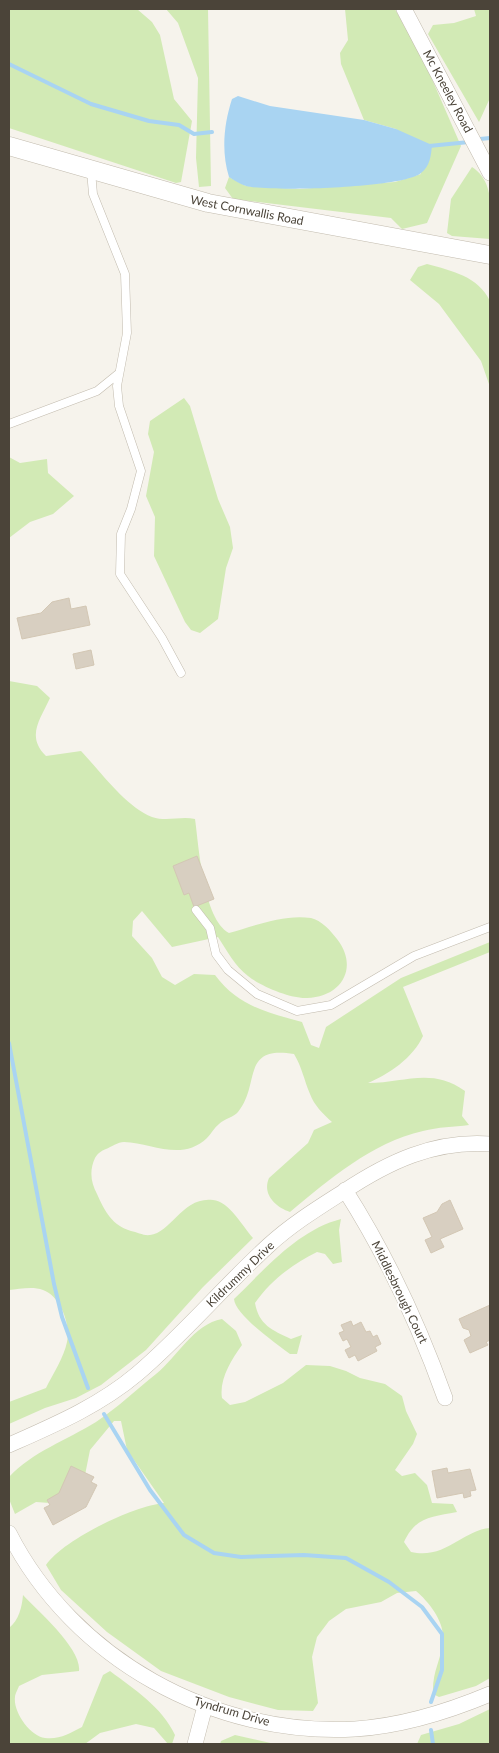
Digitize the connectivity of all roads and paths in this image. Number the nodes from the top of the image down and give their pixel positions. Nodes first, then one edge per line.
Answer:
1 (404, 9) edge
2 (9, 146) edge
3 (91, 171) junction
4 (490, 173) edge
5 (490, 255) edge
6 (118, 374) junction
7 (9, 424) edge
8 (181, 673) dead end
9 (196, 910) dead end
10 (490, 927) edge
11 (490, 1144) edge
12 (345, 1190) junction
13 (445, 1398) dead end
14 (9, 1445) edge
15 (9, 1533) edge
16 (490, 1694) edge
17 (205, 1706) junction
18 (195, 1744) edge

1 - 4 street, Mc Kneeley Road
2 - 3 street, West Cornwallis Road
3 - 5 street, West Cornwallis Road
3 - 6 lane
6 - 7 lane
6 - 8 lane
9 - 10 lane
11 - 12 street, Kildrummy Drive
12 - 13 street, Middlesbrough Court
12 - 14 street, Kildrummy Drive
15 - 17 street, Tyndrum Drive
16 - 17 street, Tyndrum Drive
17 - 18 street

